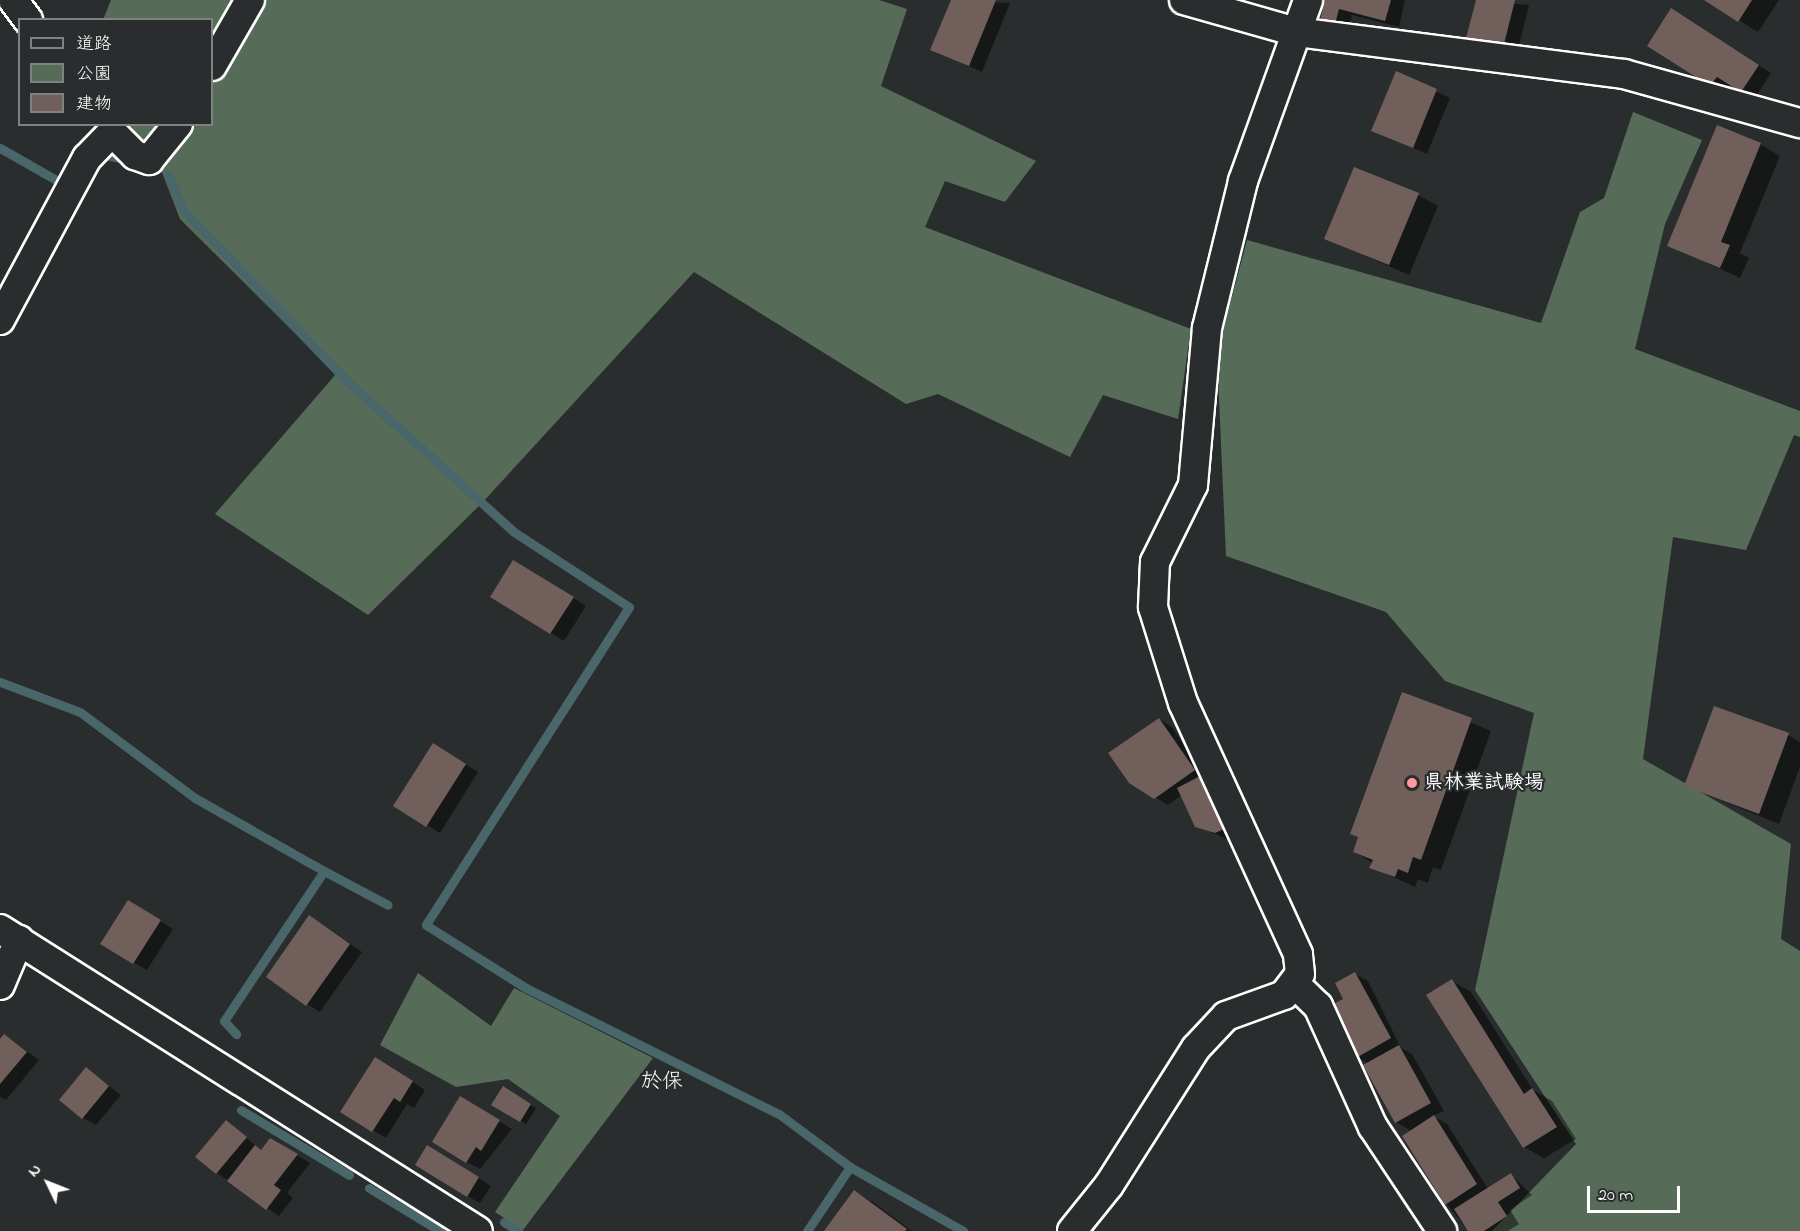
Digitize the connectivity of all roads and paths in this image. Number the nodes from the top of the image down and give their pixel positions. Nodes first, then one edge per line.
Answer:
1 (13, 0) edge
2 (250, 0) edge
3 (1184, 0) edge
4 (1308, 0) edge
5 (26, 18) edge
6 (1296, 32) junction
7 (213, 64) edge
8 (1800, 123) edge
9 (176, 126) edge
10 (109, 128) edge
11 (0, 320) edge
12 (10, 934) edge
13 (1295, 984) junction
14 (0, 985) edge
15 (478, 1231) edge
16 (1072, 1231) edge
17 (1442, 1231) edge

1 - 5 street
2 - 7 street
3 - 6 street
4 - 6 street
6 - 8 street
6 - 13 street
9 - 10 street
10 - 11 street
12 - 14 street
12 - 15 street
13 - 16 street
13 - 17 street

